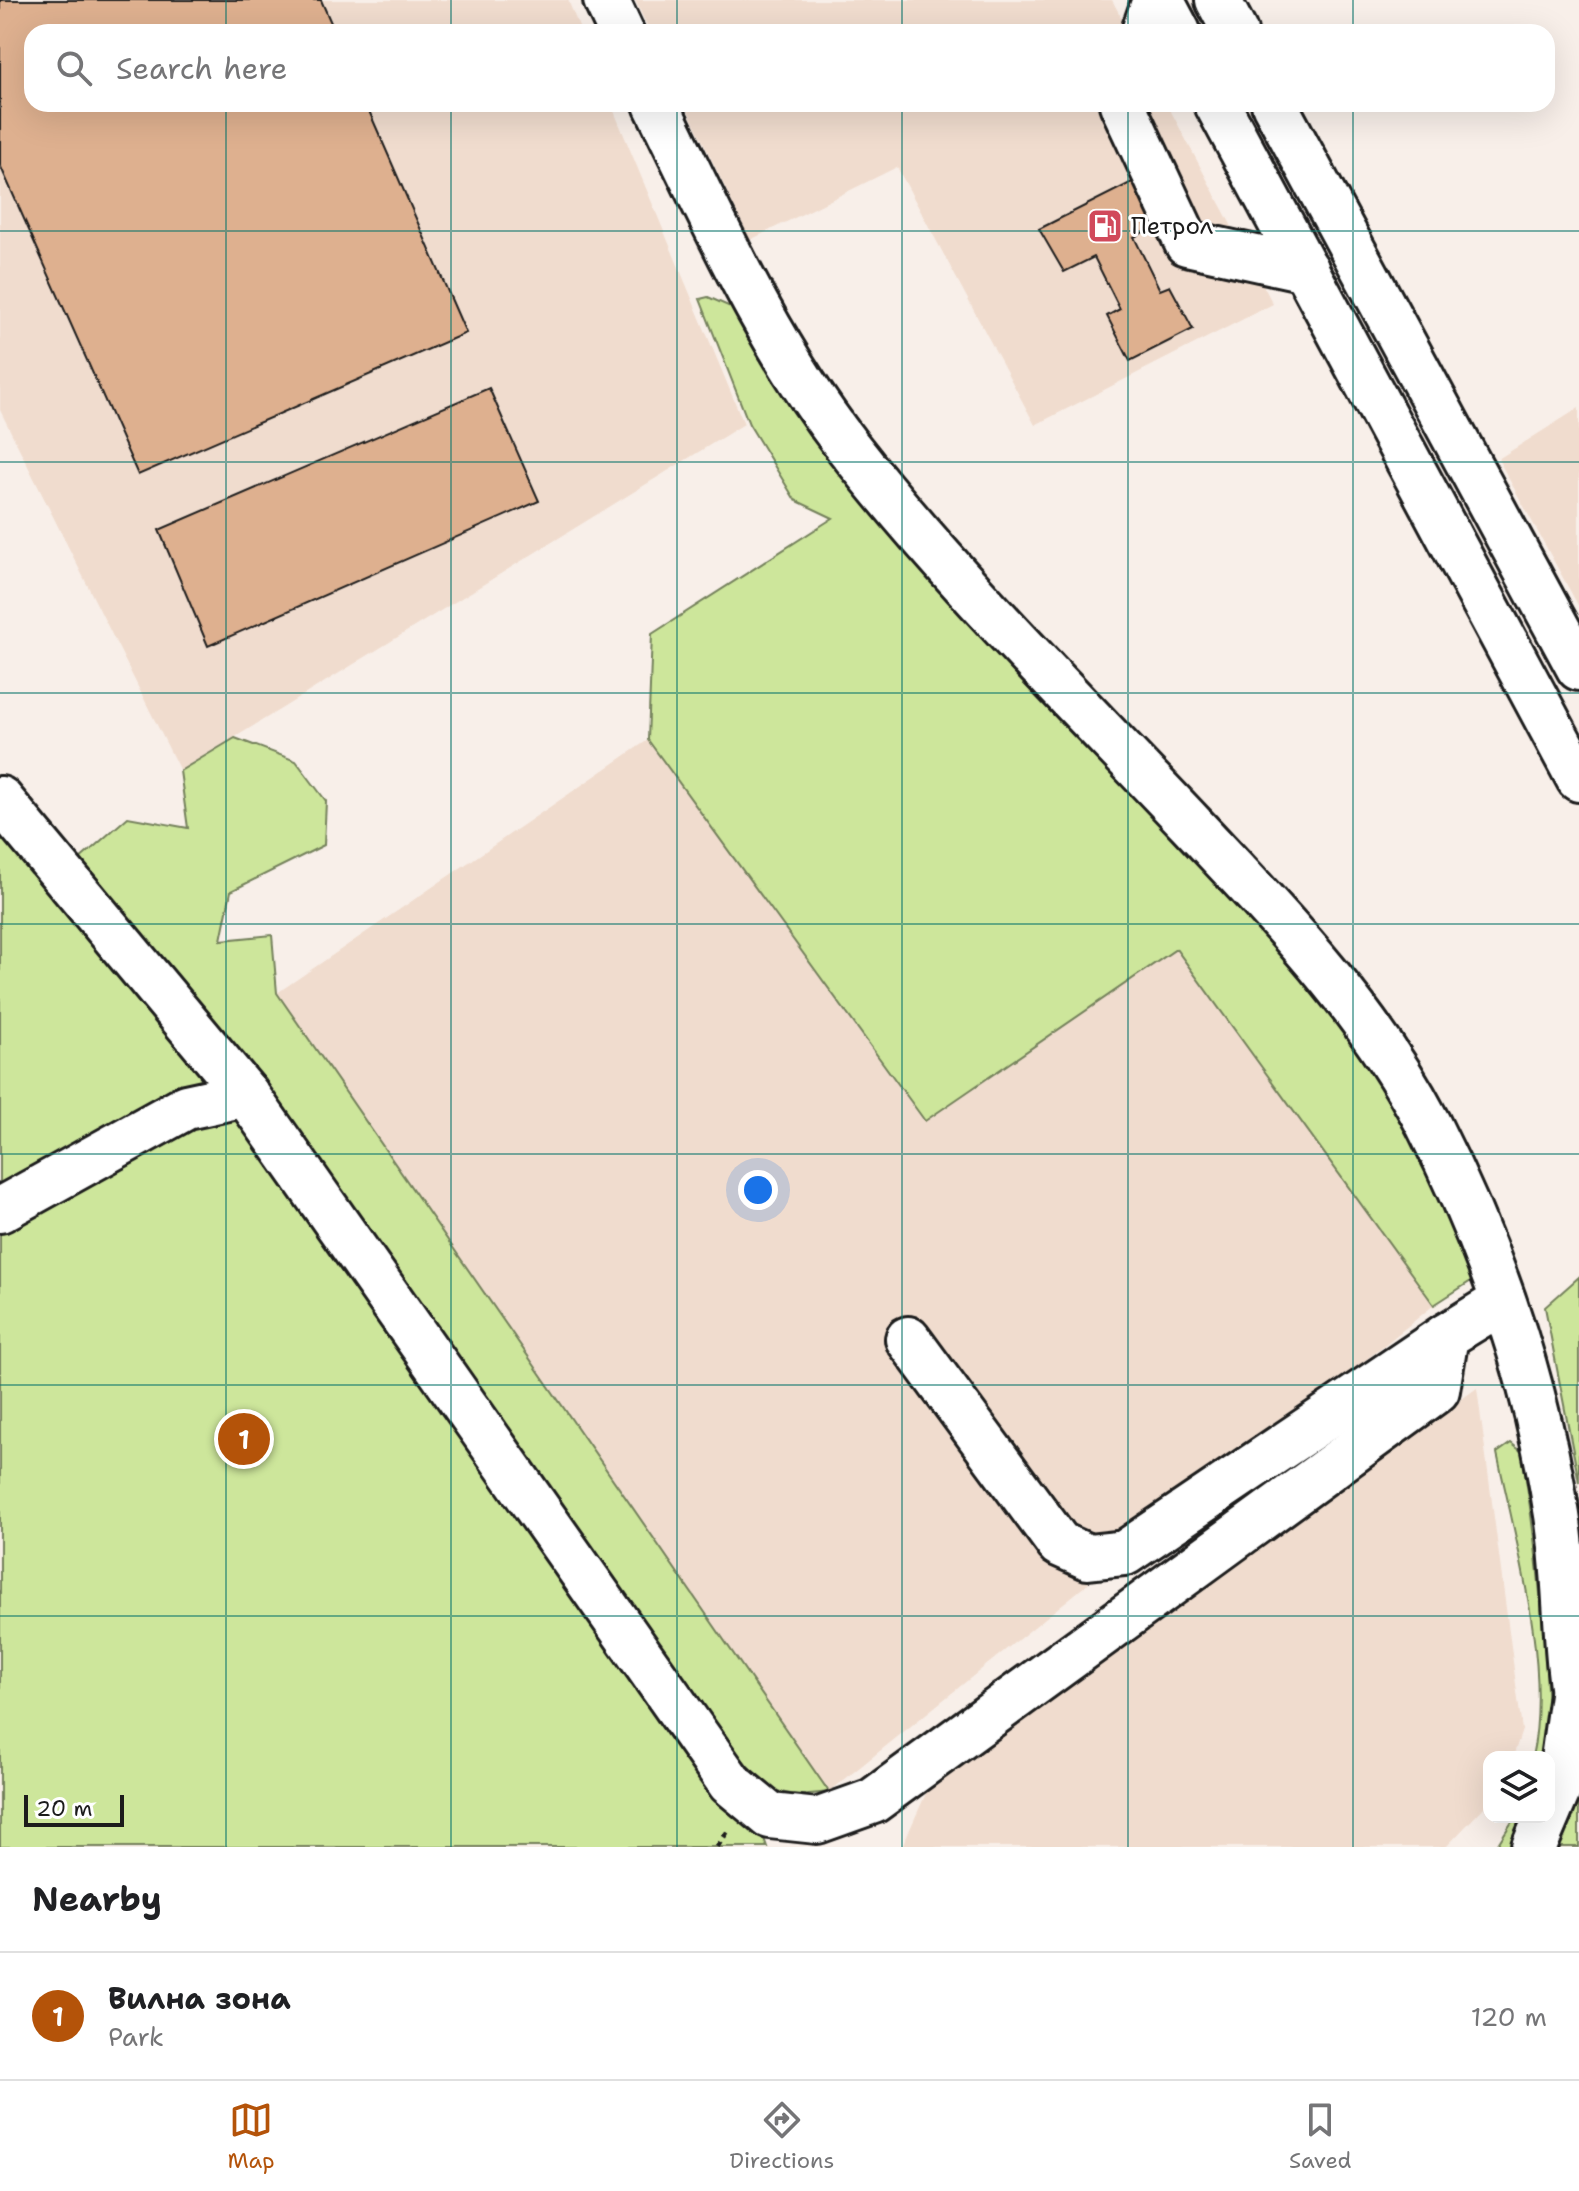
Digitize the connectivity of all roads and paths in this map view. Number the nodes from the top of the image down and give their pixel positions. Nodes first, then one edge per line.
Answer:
1 (606, 0) edge
2 (1155, 0) edge
3 (1161, 0) edge
4 (1218, 0) edge
5 (617, 24) edge
6 (1147, 24) edge
7 (1174, 24) edge
8 (1231, 24) edge
9 (660, 112) edge
10 (1126, 112) edge
11 (1221, 112) edge
12 (1278, 112) edge
13 (1306, 269) junction
14 (1579, 668) edge
15 (1579, 779) edge
16 (0, 799) edge
17 (246, 1094) junction
18 (0, 1210) edge
19 (1503, 1301) junction
20 (1446, 1336) junction
21 (908, 1339) dead end
22 (1576, 1710) edge
23 (1534, 1847) edge

1 - 5 street
2 - 6 street
3 - 7 street
4 - 8 street
9 - 19 street
10 - 13 street
11 - 13 street
12 - 14 street
13 - 15 street
16 - 17 street
17 - 18 street
17 - 20 street
19 - 20 street
19 - 22 street
20 - 21 street
22 - 23 street

